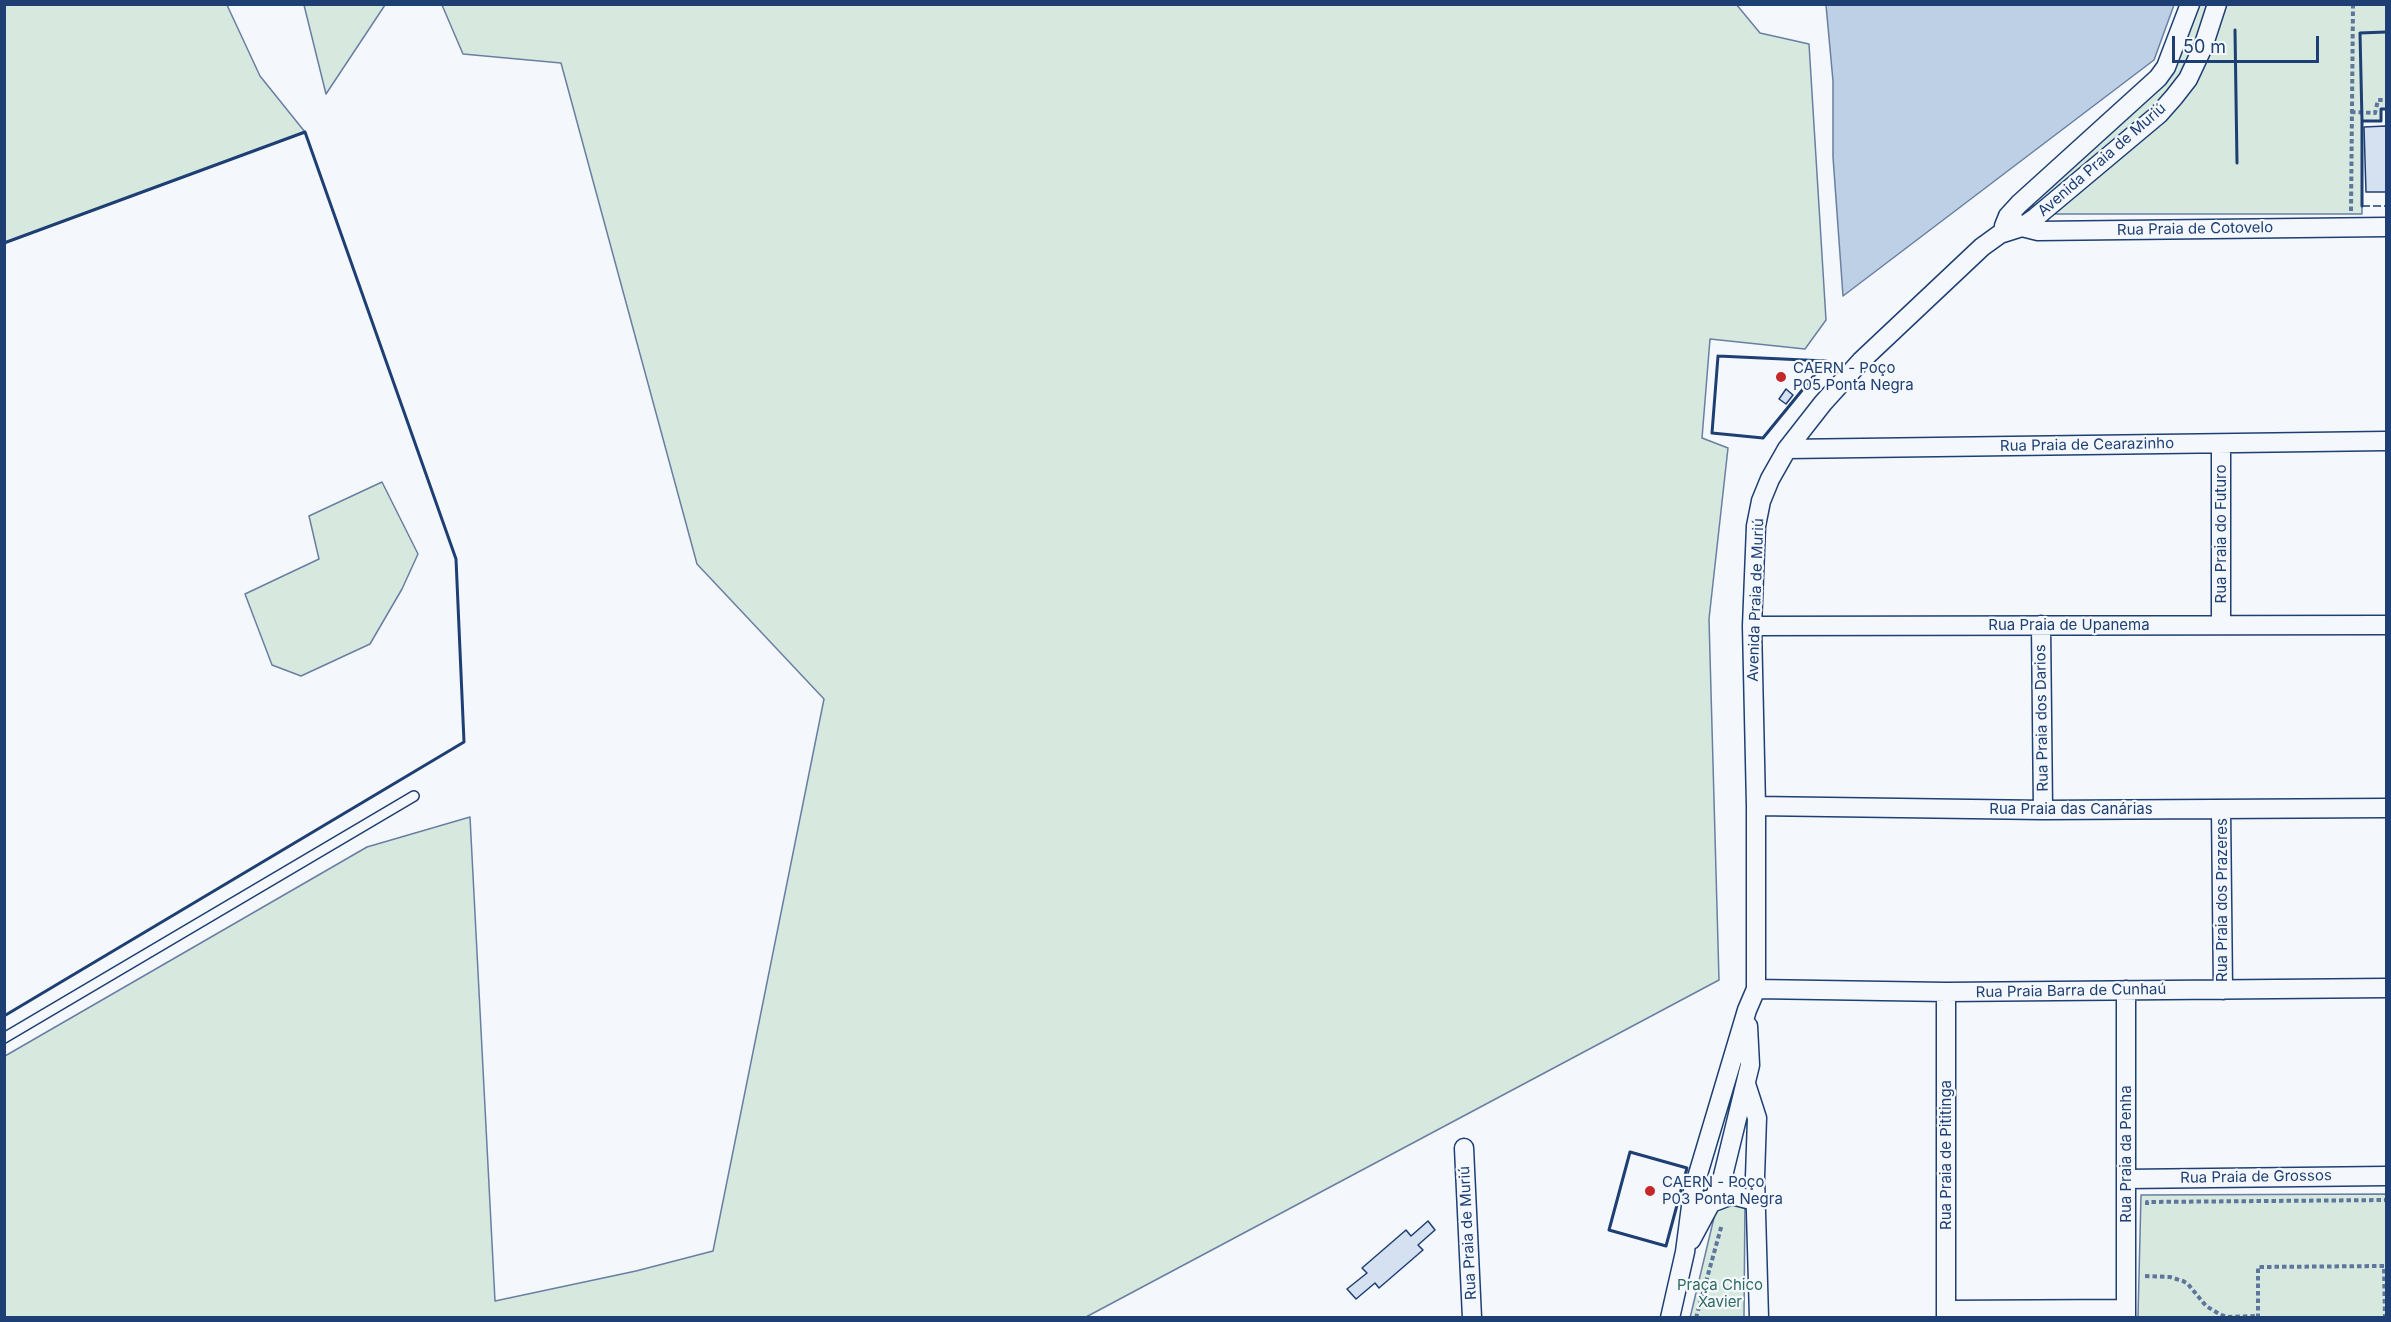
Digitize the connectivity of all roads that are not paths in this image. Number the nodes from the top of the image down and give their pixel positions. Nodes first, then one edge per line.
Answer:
1 (2190, 4) edge
2 (2217, 4) edge
3 (2015, 222) junction
4 (2386, 227) edge
5 (2386, 441) edge
6 (2221, 444) junction
7 (1787, 449) junction
8 (2221, 624) junction
9 (2041, 625) junction
10 (2386, 625) edge
11 (1752, 626) junction
12 (414, 796) dead end
13 (1756, 806) junction
14 (2386, 808) edge
15 (2221, 809) junction
16 (2043, 810) junction
17 (1756, 988) junction
18 (2386, 988) edge
19 (2126, 990) junction
20 (2223, 990) junction
21 (1946, 992) junction
22 (1747, 1010) junction
23 (4, 1038) edge
24 (1745, 1082) junction
25 (1464, 1148) dead end
26 (1705, 1155) junction
27 (1726, 1162) junction
28 (2386, 1176) edge
29 (1755, 1177) junction
30 (2126, 1179) junction
31 (1693, 1191) junction
32 (1755, 1202) junction
33 (1711, 1203) junction
34 (1685, 1252) junction
35 (2126, 1313) edge
36 (1946, 1314) edge
37 (1472, 1317) edge
38 (1670, 1317) edge
39 (1759, 1317) edge

1 - 3 street, Avenida Praia de Muriú
2 - 3 street, Avenida Praia de Muriú
3 - 4 street, Rua Praia de Cotovelo
3 - 7 street, Avenida Praia de Muriú
5 - 6 street, Rua Praia de Cearazinho
6 - 7 street, Rua Praia de Cearazinho
6 - 8 street, Rua Praia do Futuro
7 - 11 street, Avenida Praia de Muriú
8 - 9 street, Rua Praia de Upanema
8 - 10 street, Rua Praia de Upanema
9 - 11 street, Rua Praia de Upanema
9 - 16 street, Rua Praia dos Darios
11 - 13 street, Avenida Praia de Muriú
12 - 23 lane
13 - 16 street, Rua Praia das Canárias
13 - 17 street, Avenida Praia de Muriú
14 - 15 street, Rua Praia das Canárias
15 - 16 street, Rua Praia das Canárias
15 - 20 street, Rua Praia dos Prazeres
17 - 21 street, Rua Praia Barra de Cunhaú
17 - 22 street
18 - 20 street, Rua Praia Barra de Cunhaú
19 - 20 street, Rua Praia Barra de Cunhaú
19 - 21 street, Rua Praia Barra de Cunhaú
19 - 30 street, Rua Praia da Penha
21 - 36 street, Rua Praia de Pititinga
22 - 24 street
22 - 26 street
24 - 27 street
24 - 29 street
25 - 37 street, Rua Praia de Muriú
26 - 27 street
26 - 31 street
27 - 29 street
27 - 33 street
28 - 30 street, Rua Praia de Grossos
29 - 32 street
30 - 35 street, Rua Praia da Penha
31 - 33 street
31 - 34 street
32 - 33 street
32 - 39 street
33 - 34 street
34 - 38 street
35 - 36 street

